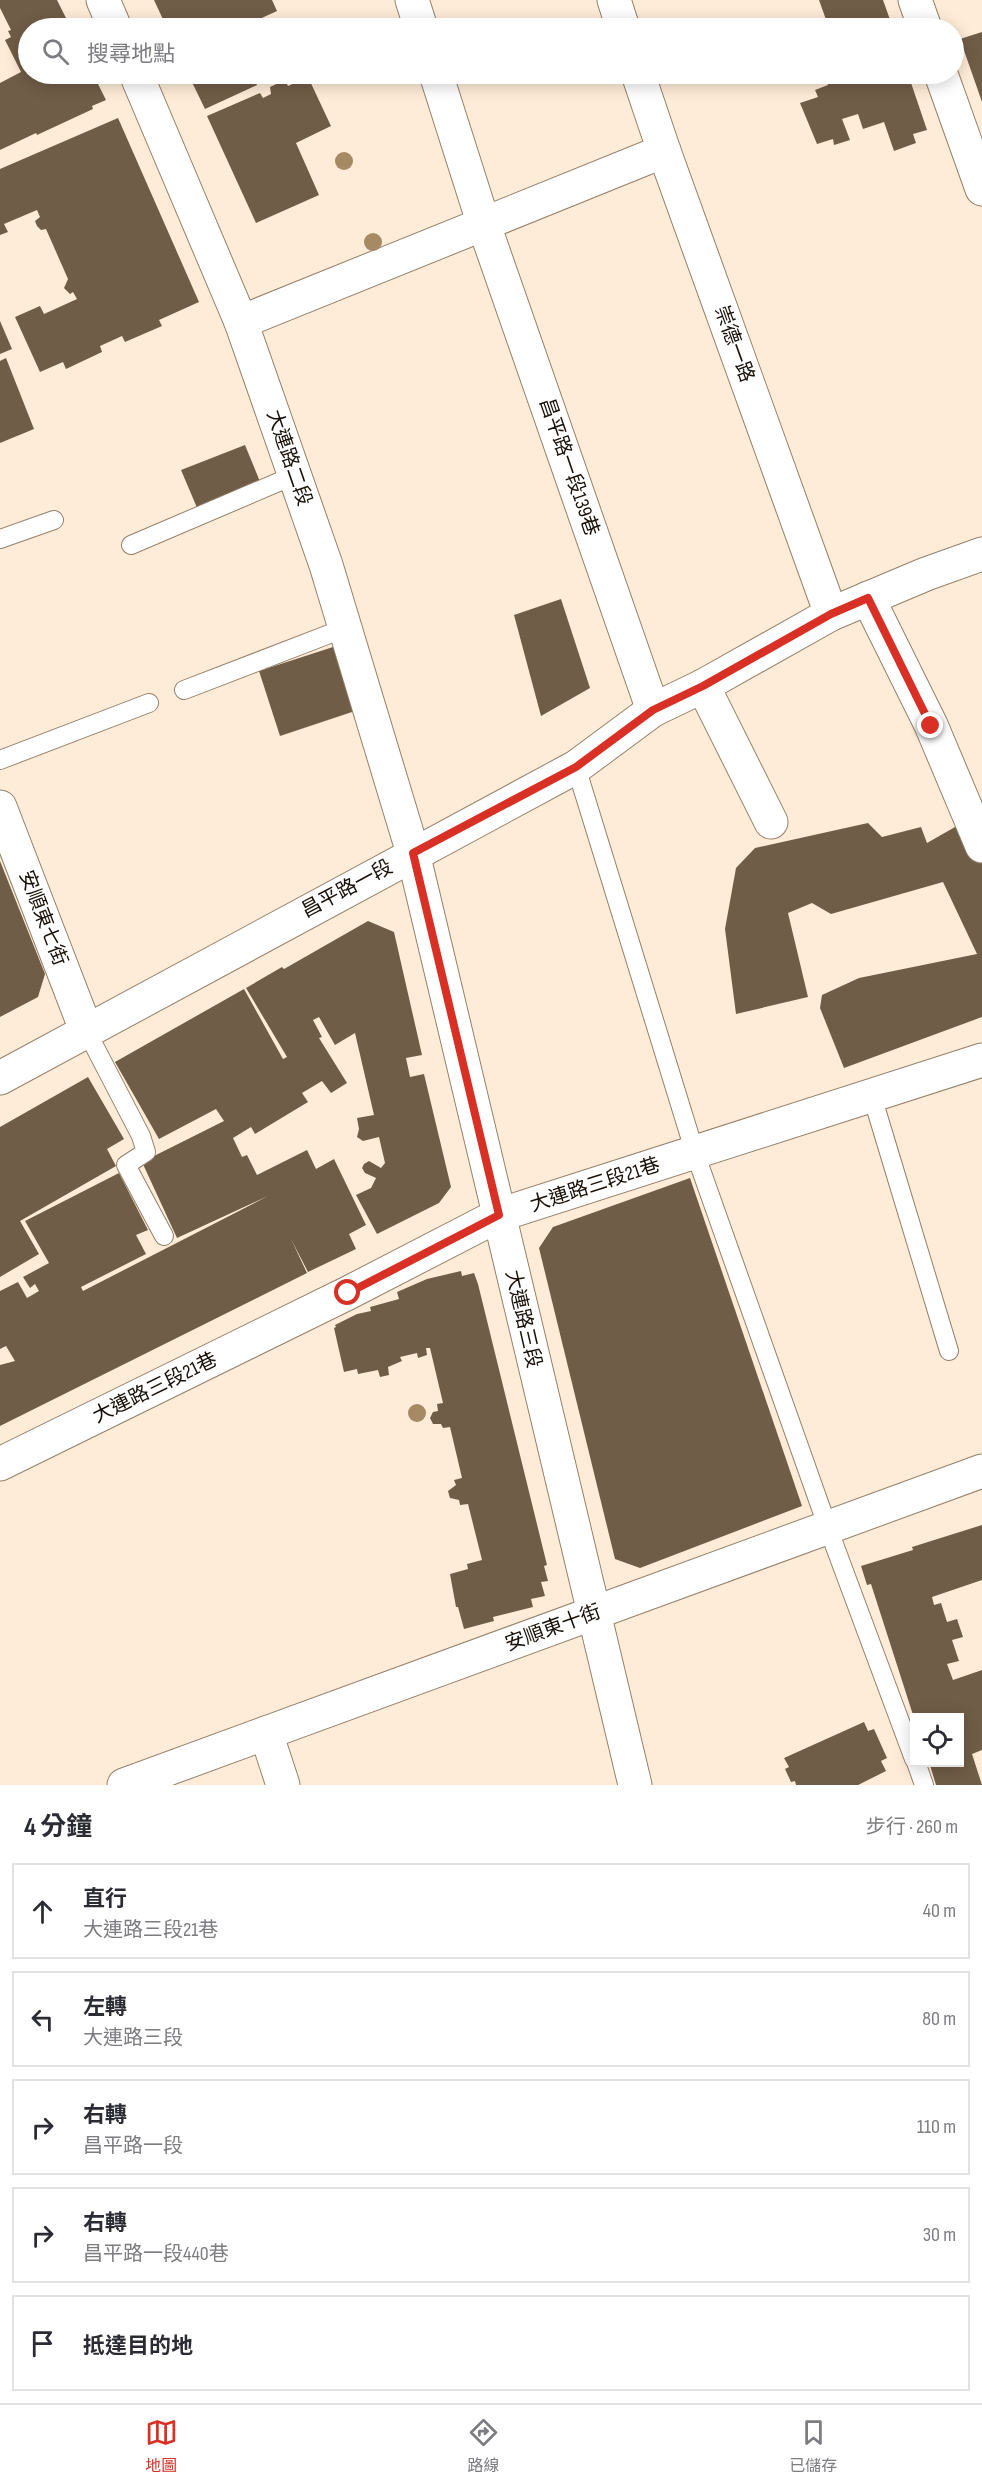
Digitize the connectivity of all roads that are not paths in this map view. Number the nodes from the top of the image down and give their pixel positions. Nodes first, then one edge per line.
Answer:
1 (103, 0) edge
2 (412, 0) edge
3 (614, 0) edge
4 (111, 18) edge
5 (418, 18) edge
6 (620, 18) edge
7 (140, 84) edge
8 (438, 84) edge
9 (641, 84) edge
10 (945, 84) edge
11 (664, 151) junction
12 (982, 189) edge
13 (484, 225) junction
14 (241, 322) junction
15 (295, 476) junction
16 (54, 520) dead end
17 (0, 539) edge
18 (131, 545) dead end
19 (982, 554) edge
20 (868, 598) junction
21 (831, 614) junction
22 (345, 628) junction
23 (703, 686) junction
24 (184, 690) dead end
25 (149, 703) dead end
26 (653, 710) junction
27 (0, 760) edge
28 (576, 767) junction
29 (0, 807) edge
30 (771, 822) dead end
31 (982, 846) edge
32 (413, 853) junction
33 (86, 1030) junction
34 (982, 1060) edge
35 (0, 1078) edge
36 (872, 1096) junction
37 (695, 1153) junction
38 (499, 1215) junction
39 (164, 1236) dead end
40 (949, 1351) dead end
41 (0, 1464) edge
42 (982, 1471) edge
43 (828, 1528) junction
44 (594, 1613) junction
45 (266, 1733) junction
46 (910, 1748) edge
47 (917, 1767) edge
48 (124, 1785) edge
49 (283, 1785) edge
50 (635, 1785) edge
51 (924, 1785) edge

1 - 4 street
2 - 5 street
3 - 6 street
7 - 14 street, 大連路二段
8 - 13 street, 昌平路一段139巷
9 - 11 street, 崇德一路
10 - 12 street
11 - 13 street
11 - 21 street, 崇德一路
13 - 14 street
13 - 26 street, 昌平路一段139巷
14 - 15 street, 大連路二段
15 - 18 lane
15 - 22 street, 大連路二段
16 - 17 lane
19 - 20 street, 昌平路一段
20 - 21 street, 昌平路一段
20 - 31 street
21 - 23 street, 昌平路一段
22 - 24 lane
22 - 32 street, 大連路二段
23 - 26 street, 昌平路一段
23 - 30 street
25 - 27 lane
26 - 28 street, 昌平路一段
28 - 32 street, 昌平路一段
28 - 37 lane
29 - 33 street, 安順東七街
32 - 33 street, 昌平路一段
32 - 38 street, 大連路三段
33 - 35 street, 昌平路一段
33 - 39 lane
34 - 36 street, 大連路三段21巷
36 - 37 street, 大連路三段21巷
36 - 40 lane
37 - 38 street, 大連路三段21巷
37 - 43 lane
38 - 41 street, 大連路三段21巷
38 - 44 street, 大連路三段
42 - 43 street, 安順東十街
43 - 44 street, 安順東十街
43 - 46 lane
44 - 45 street, 安順東十街
44 - 50 street, 大連路三段
45 - 48 street, 安順東十街
45 - 49 street
47 - 51 lane

